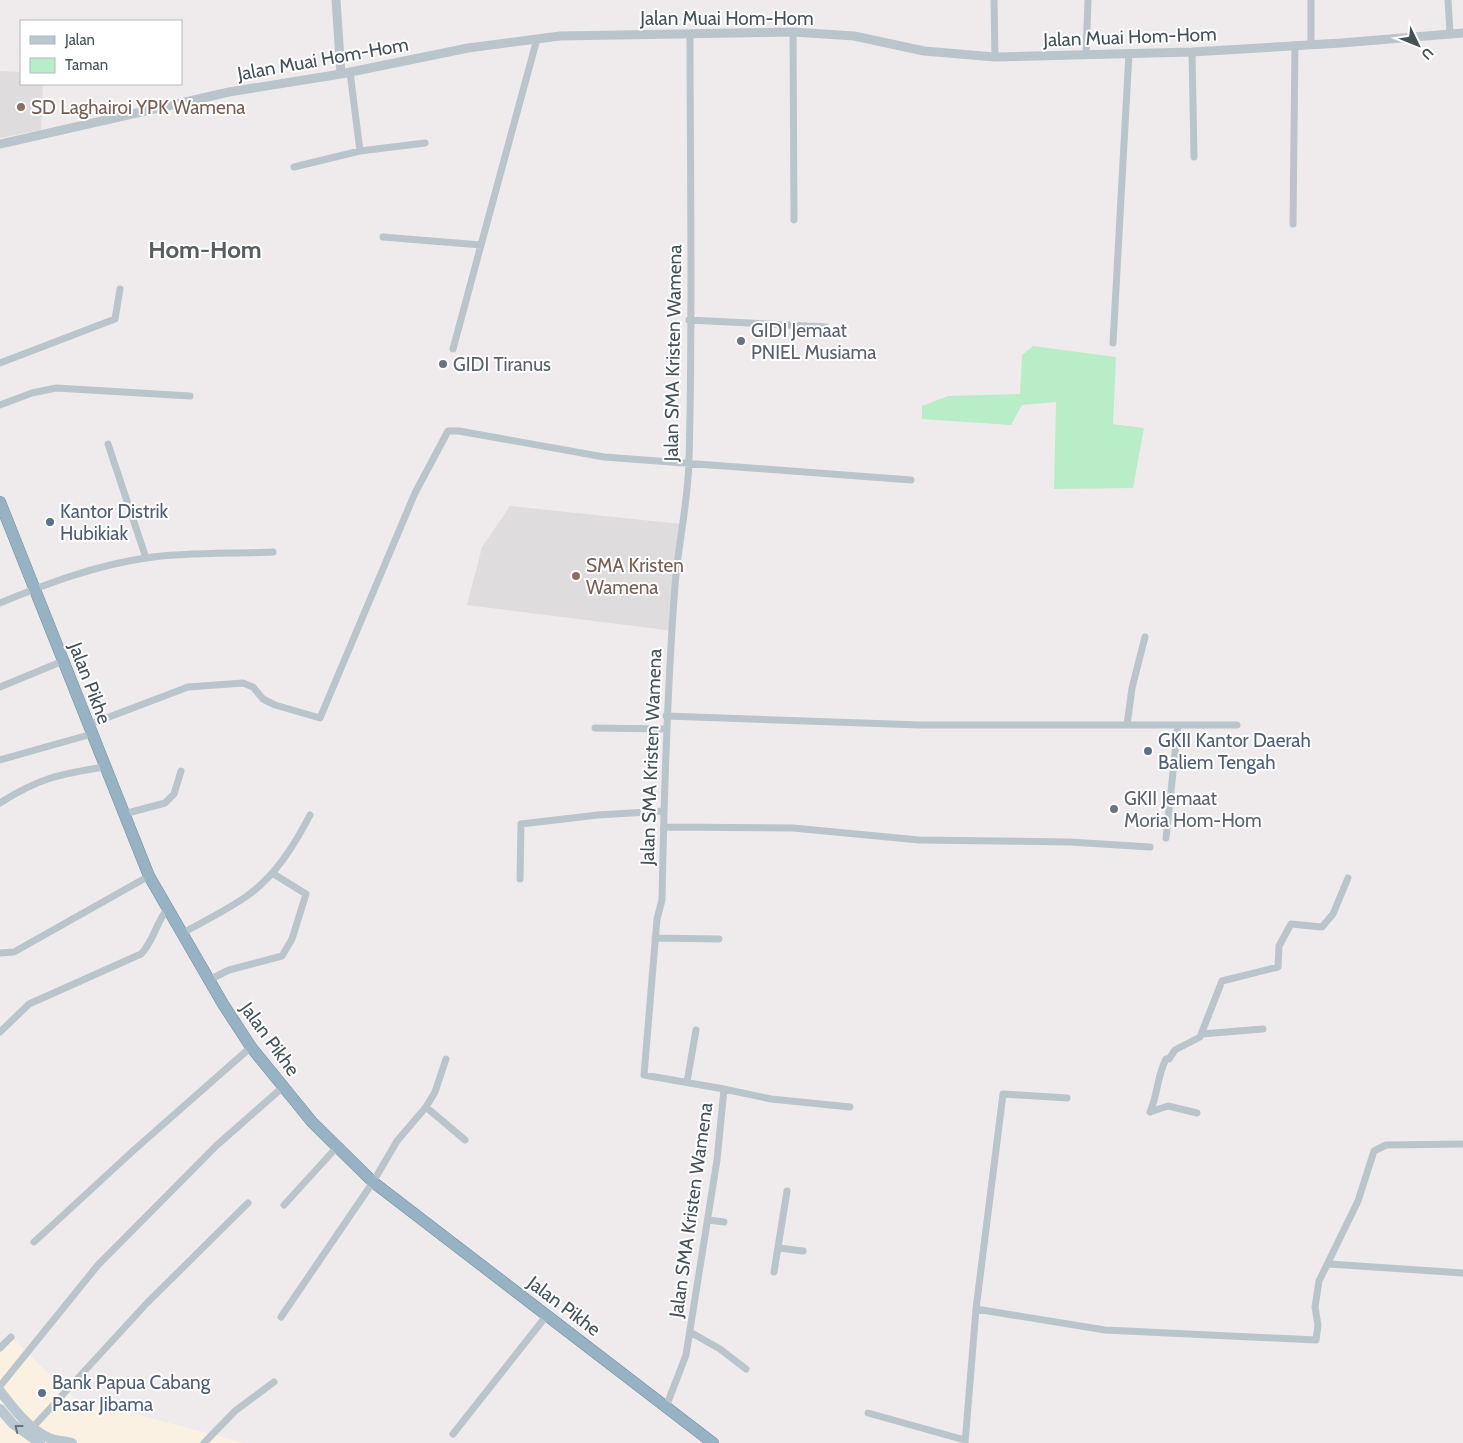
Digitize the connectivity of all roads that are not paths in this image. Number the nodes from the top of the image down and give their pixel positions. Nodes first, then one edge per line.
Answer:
1 (336, 0) edge
2 (994, 0) edge
3 (1088, 0) edge
4 (1311, 0) edge
5 (1448, 0) edge
6 (793, 32) junction
7 (1450, 33) junction
8 (1463, 33) edge
9 (690, 34) junction
10 (537, 39) junction
11 (1311, 44) junction
12 (1295, 45) junction
13 (1192, 52) junction
14 (1129, 53) junction
15 (1086, 55) junction
16 (995, 57) junction
17 (345, 73) junction
18 (425, 143) dead end
19 (0, 144) edge
20 (360, 151) junction
21 (1194, 157) dead end
22 (294, 167) dead end
23 (794, 220) dead end
24 (1293, 224) dead end
25 (383, 237) dead end
26 (481, 245) junction
27 (120, 289) dead end
28 (689, 320) junction
29 (826, 327) dead end
30 (1113, 343) dead end
31 (453, 349) dead end
32 (0, 363) edge
33 (190, 396) dead end
34 (0, 405) edge
35 (108, 444) dead end
36 (689, 463) junction
37 (911, 480) dead end
38 (0, 502) edge
39 (273, 552) dead end
40 (146, 558) junction
41 (33, 589) junction
42 (0, 603) edge
43 (1144, 636) dead end
44 (63, 661) junction
45 (0, 687) edge
46 (666, 716) junction
47 (1127, 725) junction
48 (1178, 725) junction
49 (1237, 725) dead end
50 (595, 728) dead end
51 (90, 729) junction
52 (666, 729) junction
53 (0, 760) edge
54 (104, 767) junction
55 (181, 771) dead end
56 (0, 803) edge
57 (664, 811) junction
58 (124, 814) junction
59 (310, 815) dead end
60 (664, 827) junction
61 (1166, 838) dead end
62 (1150, 847) dead end
63 (272, 873) junction
64 (149, 876) junction
65 (1348, 878) dead end
66 (520, 879) dead end
67 (168, 908) junction
68 (183, 933) junction
69 (655, 938) junction
70 (719, 939) dead end
71 (0, 954) edge
72 (209, 980) junction
73 (1262, 1029) dead end
74 (696, 1030) dead end
75 (0, 1032) edge
76 (1202, 1034) junction
77 (251, 1048) junction
78 (446, 1059) dead end
79 (687, 1082) junction
80 (283, 1087) junction
81 (724, 1089) junction
82 (1066, 1098) dead end
83 (426, 1107) junction
84 (850, 1107) dead end
85 (1197, 1113) dead end
86 (465, 1140) dead end
87 (1463, 1144) edge
88 (336, 1148) junction
89 (373, 1182) junction
90 (787, 1191) dead end
91 (248, 1203) dead end
92 (284, 1204) dead end
93 (708, 1220) junction
94 (724, 1222) dead end
95 (34, 1242) dead end
96 (779, 1248) junction
97 (803, 1251) dead end
98 (1329, 1264) junction
99 (774, 1272) dead end
100 (1463, 1272) edge
101 (976, 1309) junction
102 (547, 1315) junction
103 (281, 1316) dead end
104 (690, 1332) junction
105 (11, 1337) dead end
106 (0, 1348) edge
107 (746, 1369) dead end
108 (274, 1382) dead end
109 (0, 1386) edge
110 (0, 1391) edge
111 (666, 1407) junction
112 (0, 1409) edge
113 (868, 1413) dead end
114 (33, 1427) junction
115 (453, 1434) dead end
116 (965, 1442) edge
117 (40, 1443) edge
118 (72, 1443) edge
119 (204, 1443) edge
120 (713, 1443) edge

1 - 17 street
2 - 16 street
3 - 15 street
4 - 11 street
5 - 7 street
6 - 9 street, Jalan Muai Hom-Hom
6 - 16 street, Jalan Muai Hom-Hom
6 - 23 street
7 - 8 street, Jalan Muai Hom-Hom
7 - 11 street, Jalan Muai Hom-Hom
9 - 10 street, Jalan Muai Hom-Hom
9 - 28 street, Jalan SMA Kristen Wamena
10 - 17 street, Jalan Muai Hom-Hom
10 - 26 street
11 - 12 street, Jalan Muai Hom-Hom
12 - 13 street, Jalan Muai Hom-Hom
12 - 24 street
13 - 14 street, Jalan Muai Hom-Hom
13 - 21 street
14 - 15 street, Jalan Muai Hom-Hom
14 - 30 street
15 - 16 street, Jalan Muai Hom-Hom
17 - 19 street, Jalan Muai Hom-Hom
17 - 20 street
18 - 20 street
20 - 22 street
25 - 26 street
26 - 31 street
27 - 32 street
28 - 29 street
28 - 36 street, Jalan SMA Kristen Wamena
33 - 34 street
35 - 40 street
36 - 37 street
36 - 46 street, Jalan SMA Kristen Wamena
36 - 51 street
38 - 41 highway, Jalan Pikhe
39 - 40 street
40 - 41 street
41 - 42 street
41 - 44 highway, Jalan Pikhe
43 - 47 street
44 - 45 street
44 - 51 highway, Jalan Pikhe
46 - 47 street
46 - 52 street, Jalan SMA Kristen Wamena
47 - 48 street
48 - 49 street
48 - 61 street
50 - 52 street
51 - 53 street
51 - 54 highway, Jalan Pikhe
52 - 57 street, Jalan SMA Kristen Wamena
54 - 56 street
54 - 58 highway, Jalan Pikhe
55 - 58 street
57 - 60 street, Jalan SMA Kristen Wamena
57 - 66 street
58 - 64 highway, Jalan Pikhe
59 - 63 street
60 - 62 street
60 - 69 street, Jalan SMA Kristen Wamena
63 - 68 street
63 - 72 street
64 - 67 highway, Jalan Pikhe
64 - 71 street
65 - 76 street
67 - 68 highway, Jalan Pikhe
67 - 75 street
68 - 72 highway, Jalan Pikhe
69 - 70 street
69 - 79 street, Jalan SMA Kristen Wamena
72 - 77 highway, Jalan Pikhe
73 - 76 street
74 - 79 street
76 - 85 street
77 - 80 highway, Jalan Pikhe
77 - 95 street
78 - 83 street
79 - 81 street, Jalan SMA Kristen Wamena
80 - 88 highway, Jalan Pikhe
80 - 109 street
81 - 84 street
81 - 93 street, Jalan SMA Kristen Wamena
82 - 101 street
83 - 86 street
83 - 89 street
87 - 98 street
88 - 89 highway, Jalan Pikhe
88 - 92 street
89 - 102 highway, Jalan Pikhe
89 - 103 street
90 - 96 street
91 - 114 street
93 - 94 street
93 - 104 street, Jalan SMA Kristen Wamena
96 - 97 street
96 - 99 street
98 - 100 street
98 - 101 street
101 - 116 street
102 - 111 highway, Jalan Pikhe
102 - 115 street
104 - 107 street
104 - 111 street, Jalan SMA Kristen Wamena
105 - 106 street
108 - 119 street
110 - 114 main road
111 - 120 highway, Jalan Pikhe
117 -> 112 main road
113 - 116 street
114 - 118 main road

